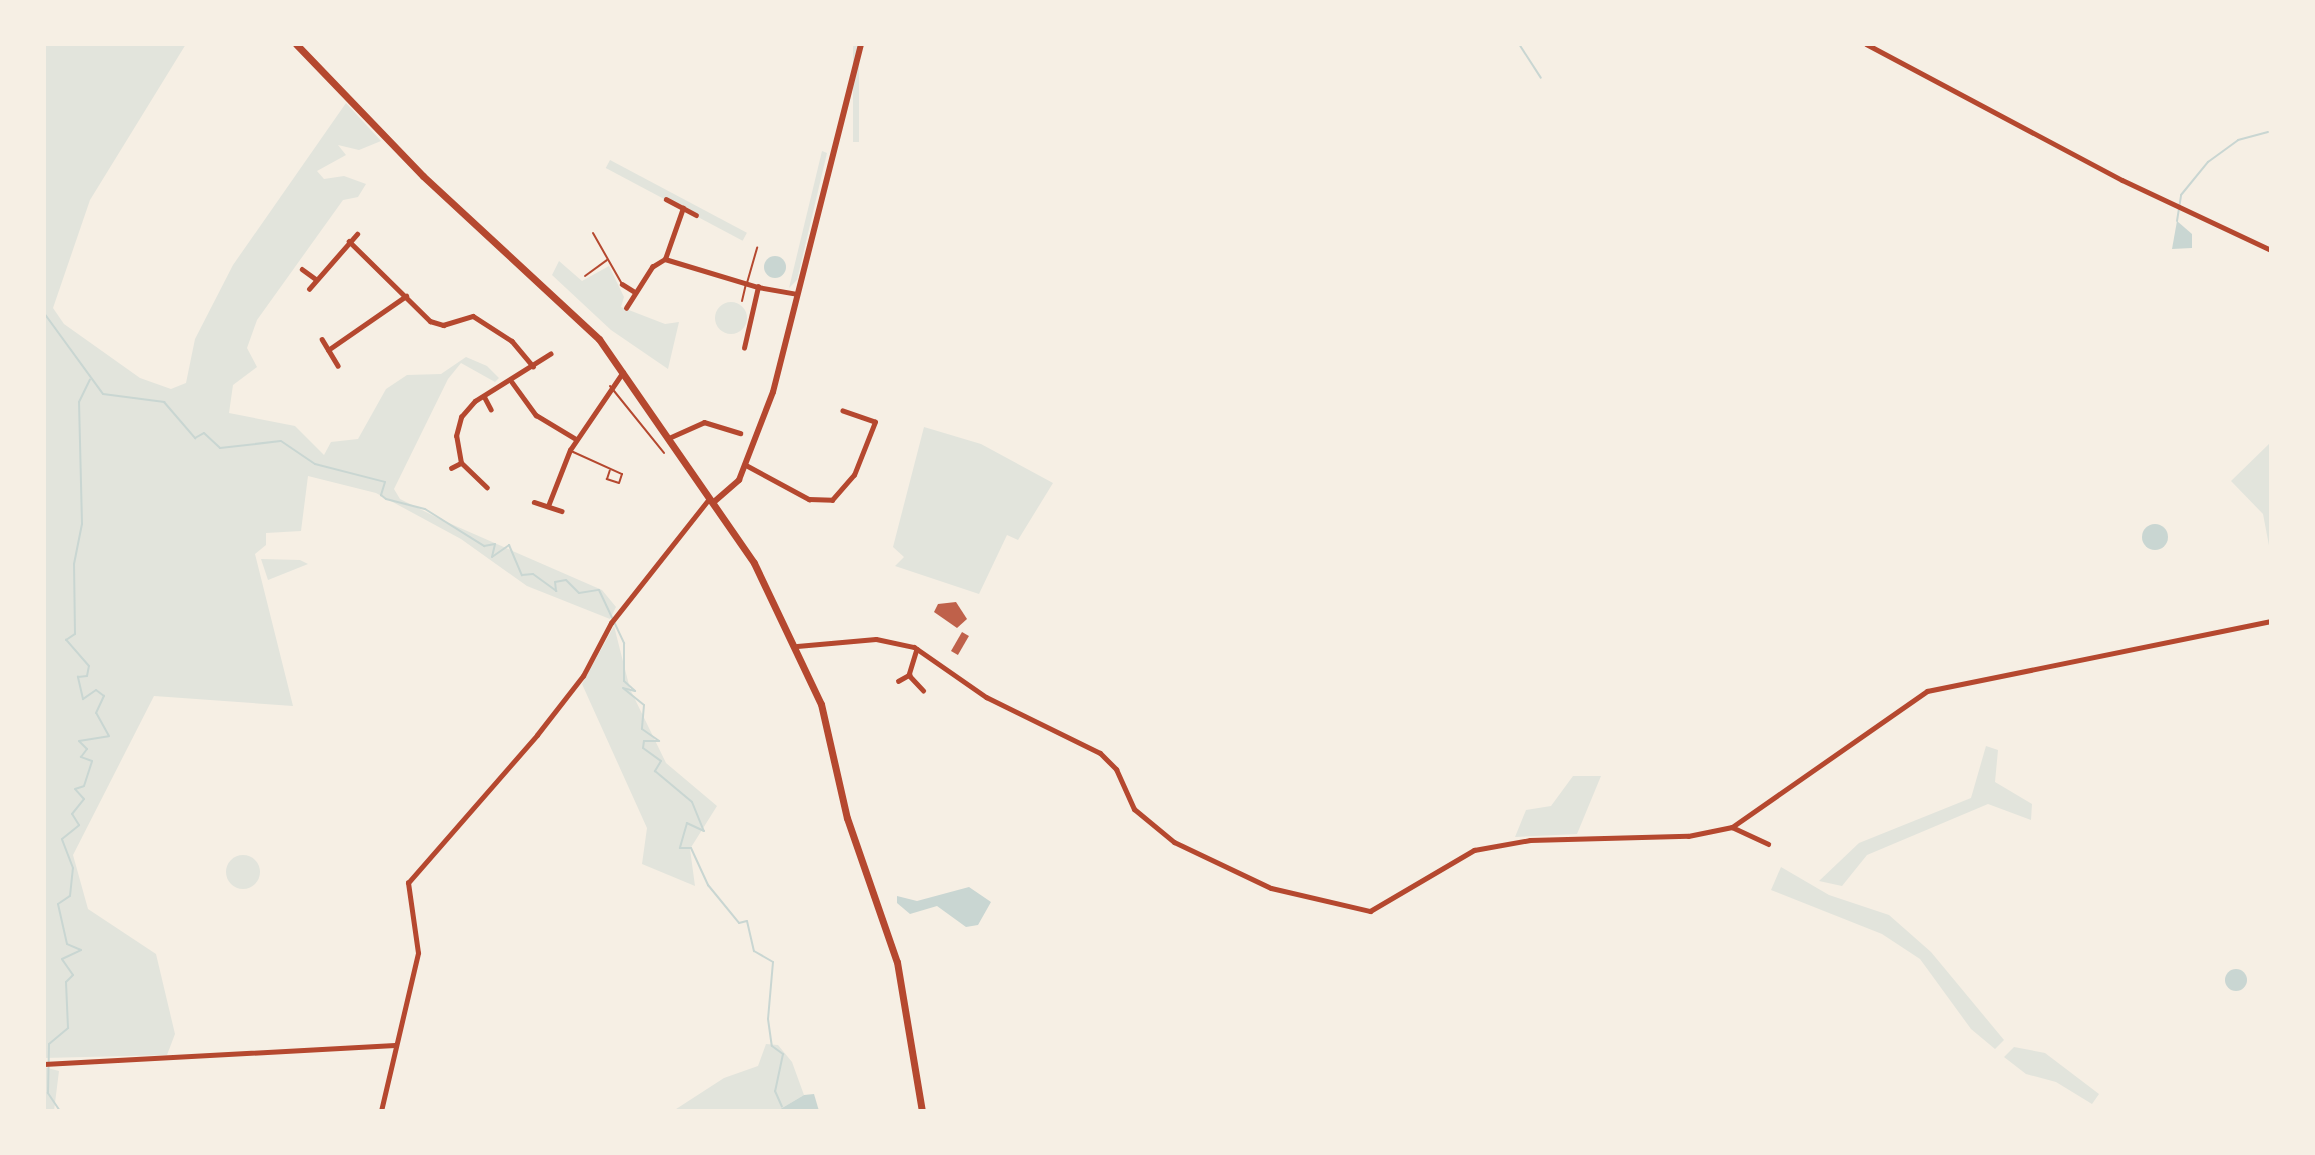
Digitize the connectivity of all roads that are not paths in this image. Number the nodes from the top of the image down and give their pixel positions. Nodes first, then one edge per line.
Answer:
1 (296, 44) edge
2 (862, 44) edge
3 (1866, 44) edge
4 (666, 200) dead end
5 (683, 208) junction
6 (696, 215) dead end
7 (593, 233) dead end
8 (357, 234) dead end
9 (349, 241) junction
10 (757, 247) dead end
11 (2271, 250) edge
12 (608, 260) junction
13 (665, 260) junction
14 (302, 270) dead end
15 (585, 276) dead end
16 (316, 279) junction
17 (622, 284) joint
18 (747, 284) junction
19 (758, 287) junction
20 (309, 289) dead end
21 (635, 292) junction
22 (796, 294) junction
23 (406, 296) junction
24 (742, 300) dead end
25 (626, 308) dead end
26 (322, 339) dead end
27 (744, 348) dead end
28 (328, 350) junction
29 (550, 354) dead end
30 (338, 366) dead end
31 (533, 366) junction
32 (624, 372) junction
33 (512, 382) junction
34 (610, 386) junction
35 (484, 396) junction
36 (491, 409) dead end
37 (843, 411) dead end
38 (740, 433) dead end
39 (671, 438) junction
40 (576, 439) junction
41 (570, 450) junction
42 (664, 453) dead end
43 (461, 463) junction
44 (746, 465) junction
45 (451, 468) dead end
46 (610, 470) junction
47 (487, 488) dead end
48 (713, 499) junction
49 (534, 502) dead end
50 (548, 506) junction
51 (562, 511) dead end
52 (2271, 621) edge
53 (797, 646) junction
54 (917, 649) junction
55 (909, 675) junction
56 (898, 681) dead end
57 (923, 691) dead end
58 (1732, 827) junction
59 (1768, 844) dead end
60 (394, 1045) junction
61 (44, 1064) edge
62 (381, 1111) edge
63 (922, 1111) edge

1 - 32 highway
2 - 22 main road
3 - 11 street
4 - 5 street
5 - 6 street
5 - 13 street
7 - 12 lane
8 - 9 street
9 - 16 street
9 - 23 street
10 - 18 lane
12 - 15 lane
12 - 17 lane
13 - 18 street
13 - 21 street
14 - 16 street
16 - 20 street
17 - 21 street
18 - 19 street
18 - 24 lane
19 - 22 street
19 - 27 street
21 - 25 street
22 - 44 main road
23 - 28 street
23 - 31 street
26 - 28 street
28 - 30 street
29 - 31 street
31 - 33 street
32 - 34 street
32 - 39 highway
33 - 35 street
33 - 40 street
34 - 40 street
34 - 42 lane
35 - 36 street
35 - 43 street
37 - 44 street
38 - 39 street
39 - 48 highway
40 - 41 street
41 - 46 lane
41 - 50 street
43 - 45 street
43 - 47 street
44 - 48 main road
46 - 46 lane
48 - 53 highway
48 - 60 street
49 - 50 street
50 - 51 street
52 - 58 street
53 - 54 street
53 - 63 highway
54 - 55 street
54 - 58 street
55 - 56 street
55 - 57 street
58 - 59 street
60 - 61 street
60 - 62 street

